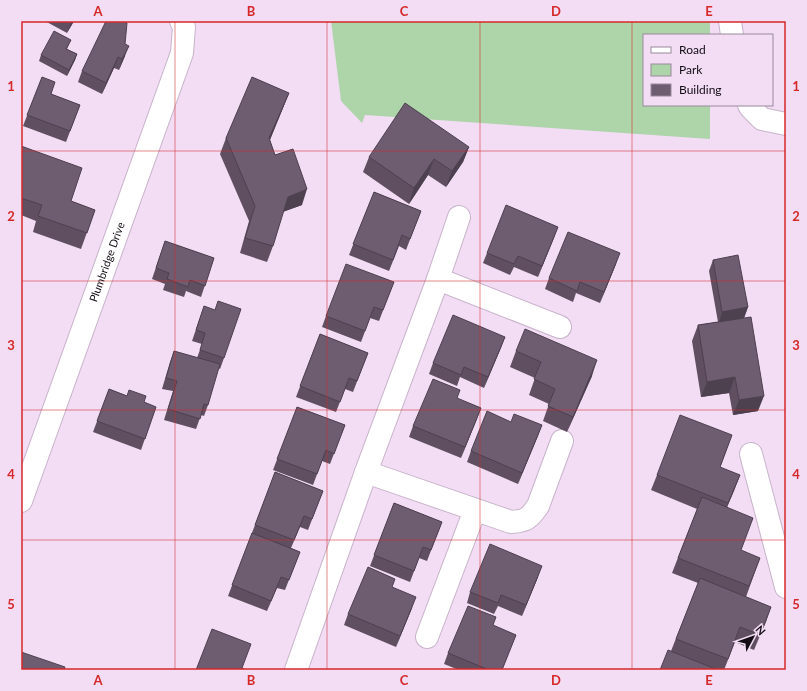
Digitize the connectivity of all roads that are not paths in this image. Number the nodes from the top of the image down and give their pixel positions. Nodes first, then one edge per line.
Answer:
1 (181, 21) edge
2 (730, 21) edge
3 (732, 34) edge
4 (750, 106) edge
5 (786, 124) edge
6 (458, 217) dead end
7 (438, 278) junction
8 (560, 327) dead end
9 (562, 441) dead end
10 (751, 454) dead end
11 (366, 472) junction
12 (21, 501) edge
13 (475, 510) junction
14 (786, 587) edge
15 (427, 637) dead end
16 (296, 670) edge

1 - 12 street, Plumbridge Drive
2 - 3 street
4 - 5 street
6 - 7 street
7 - 8 street
7 - 11 street
9 - 13 street
10 - 14 street
11 - 13 street
11 - 16 street
13 - 15 street

